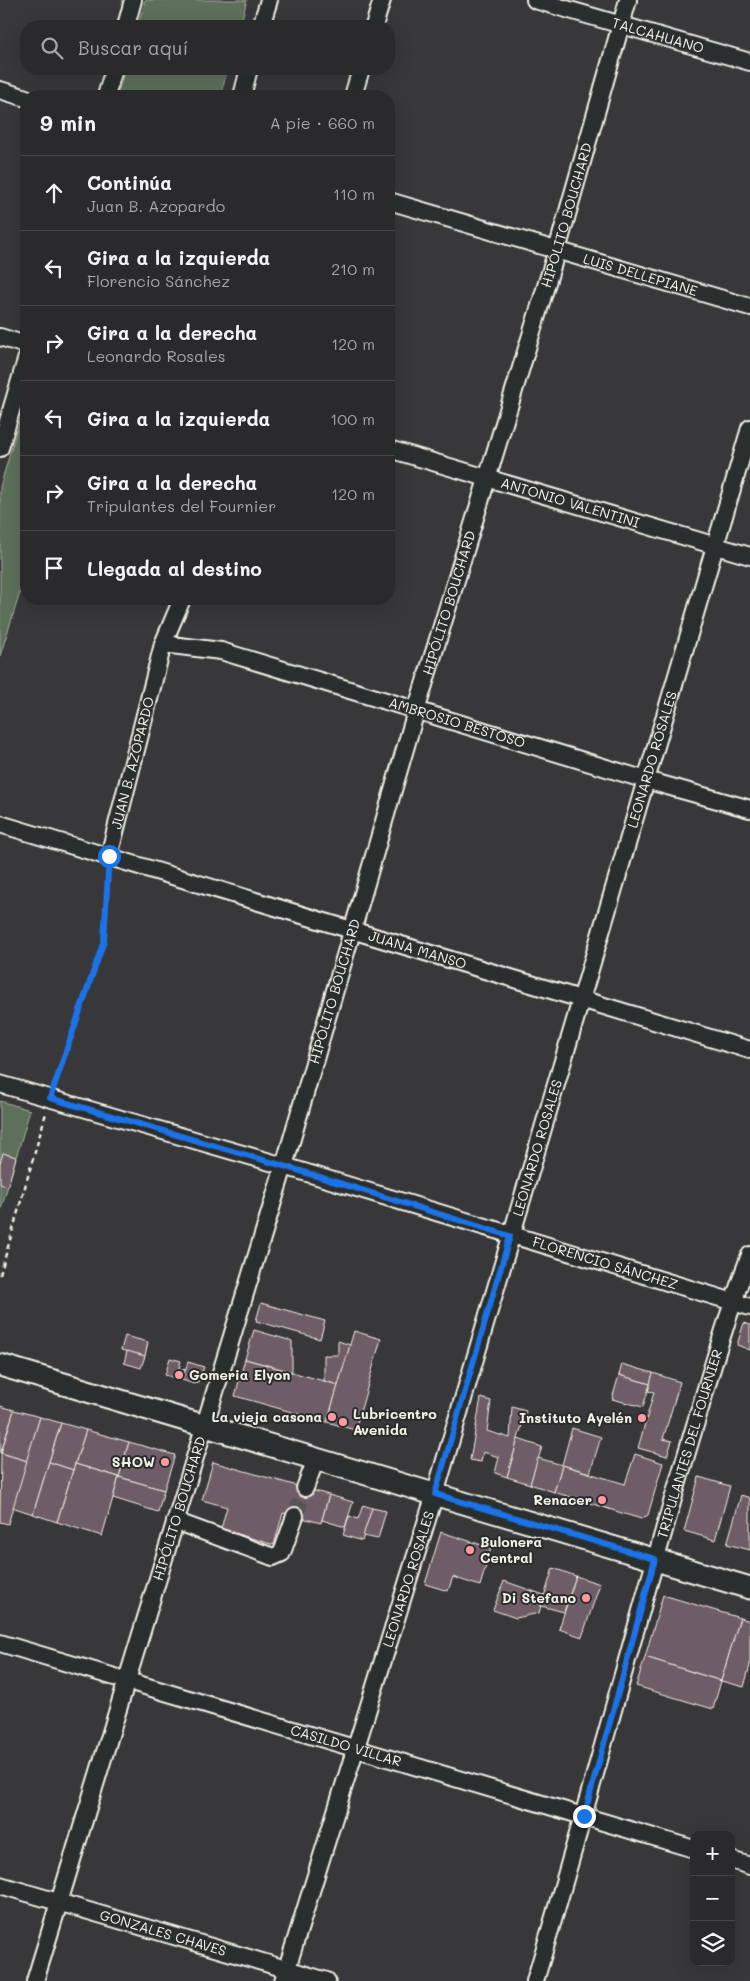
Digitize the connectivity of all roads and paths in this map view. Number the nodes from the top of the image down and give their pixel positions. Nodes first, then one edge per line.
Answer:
1 (134, 0) edge
2 (269, 0) edge
3 (382, 0) edge
4 (535, 0) edge
5 (628, 0) edge
6 (128, 20) edge
7 (263, 20) edge
8 (376, 20) edge
9 (621, 24) junction
10 (750, 62) edge
11 (112, 75) edge
12 (247, 75) edge
13 (360, 75) edge
14 (0, 90) edge
15 (108, 90) edge
16 (244, 90) edge
17 (355, 90) edge
18 (20, 96) edge
19 (395, 203) edge
20 (557, 250) junction
21 (750, 307) edge
22 (0, 337) edge
23 (20, 343) edge
24 (20, 380) edge
25 (750, 428) edge
26 (0, 448) edge
27 (395, 451) edge
28 (487, 477) junction
29 (715, 546) junction
30 (750, 556) edge
31 (179, 605) edge
32 (163, 644) junction
33 (416, 711) junction
34 (646, 780) junction
35 (750, 809) edge
36 (0, 824) edge
37 (109, 856) junction
38 (352, 930) junction
39 (581, 998) junction
40 (750, 1050) edge
41 (0, 1084) edge
42 (50, 1098) junction
43 (284, 1166) junction
44 (510, 1236) junction
45 (750, 1255) edge
46 (0, 1275) edge
47 (732, 1302) junction
48 (750, 1307) edge
49 (0, 1365) edge
50 (204, 1426) junction
51 (316, 1459) junction
52 (305, 1488) tunnel mouth
53 (435, 1494) junction
54 (295, 1516) tunnel mouth
55 (175, 1521) junction
56 (655, 1559) junction
57 (750, 1588) edge
58 (0, 1643) edge
59 (128, 1680) junction
60 (355, 1748) junction
61 (584, 1816) junction
62 (690, 1848) edge
63 (735, 1861) edge
64 (750, 1866) edge
65 (0, 1885) edge
66 (58, 1902) junction
67 (285, 1975) edge
68 (35, 1981) edge
69 (327, 1981) edge
70 (535, 1981) edge

1 - 6 street
2 - 7 street
3 - 8 street
4 - 9 street, TALCAHUANO
5 - 9 street, HIPÓLITO BOUCHARD
9 - 10 street, TALCAHUANO
9 - 20 street, HIPÓLITO BOUCHARD
11 - 15 street
12 - 16 street
13 - 17 street
14 - 18 street
19 - 20 street, LUIS DELLEPIANE
20 - 21 street, LUIS DELLEPIANE
20 - 28 street, HIPÓLITO BOUCHARD
22 - 23 street
24 - 26 street
25 - 29 street, LEONARDO ROSALES
27 - 28 street, ANTONIO VALENTINI
28 - 29 street, ANTONIO VALENTINI
28 - 33 street, HIPÓLITO BOUCHARD
29 - 30 street, ANTONIO VALENTINI
29 - 34 street, LEONARDO ROSALES
31 - 32 street, JUAN B. AZOPARDO
32 - 33 street, AMBROSIO BESTOSO
32 - 37 street, JUAN B. AZOPARDO
33 - 34 street, AMBROSIO BESTOSO
33 - 38 street, HIPÓLITO BOUCHARD
34 - 35 street, AMBROSIO BESTOSO
34 - 39 street, LEONARDO ROSALES
36 - 37 street, JUANA MANSO
37 - 38 street, JUANA MANSO
37 - 42 path
38 - 39 street, JUANA MANSO
38 - 43 street, HIPÓLITO BOUCHARD
39 - 40 street, JUANA MANSO
39 - 44 street, LEONARDO ROSALES
41 - 42 street, FLORENCIO SÁNCHEZ
42 - 43 street, FLORENCIO SÁNCHEZ
42 - 46 path
43 - 44 street, FLORENCIO SÁNCHEZ
43 - 50 street, HIPÓLITO BOUCHARD
44 - 47 street, FLORENCIO SÁNCHEZ
44 - 53 street, LEONARDO ROSALES
45 - 47 street, TRIPULANTES DEL FOURNIER
47 - 48 street, FLORENCIO SÁNCHEZ
47 - 56 street, TRIPULANTES DEL FOURNIER
49 - 50 main road
50 - 51 main road
50 - 55 street, HIPÓLITO BOUCHARD
51 - 52 street
51 - 53 main road
53 - 56 main road
53 - 60 street, LEONARDO ROSALES
54 - 55 street
55 - 59 street, HIPÓLITO BOUCHARD
56 - 57 main road
56 - 61 street, TRIPULANTES DEL FOURNIER
58 - 59 street, CASILDO VILLAR
59 - 60 street, CASILDO VILLAR
59 - 66 street, HIPÓLITO BOUCHARD
60 - 61 street, CASILDO VILLAR
60 - 67 street, LEONARDO ROSALES
61 - 62 street, CASILDO VILLAR
61 - 70 street, TRIPULANTES DEL FOURNIER
63 - 64 street
65 - 66 street, GONZALES CHAVES
66 - 67 street, GONZALES CHAVES
66 - 68 street, HIPÓLITO BOUCHARD
67 - 69 street, GONZALES CHAVES

